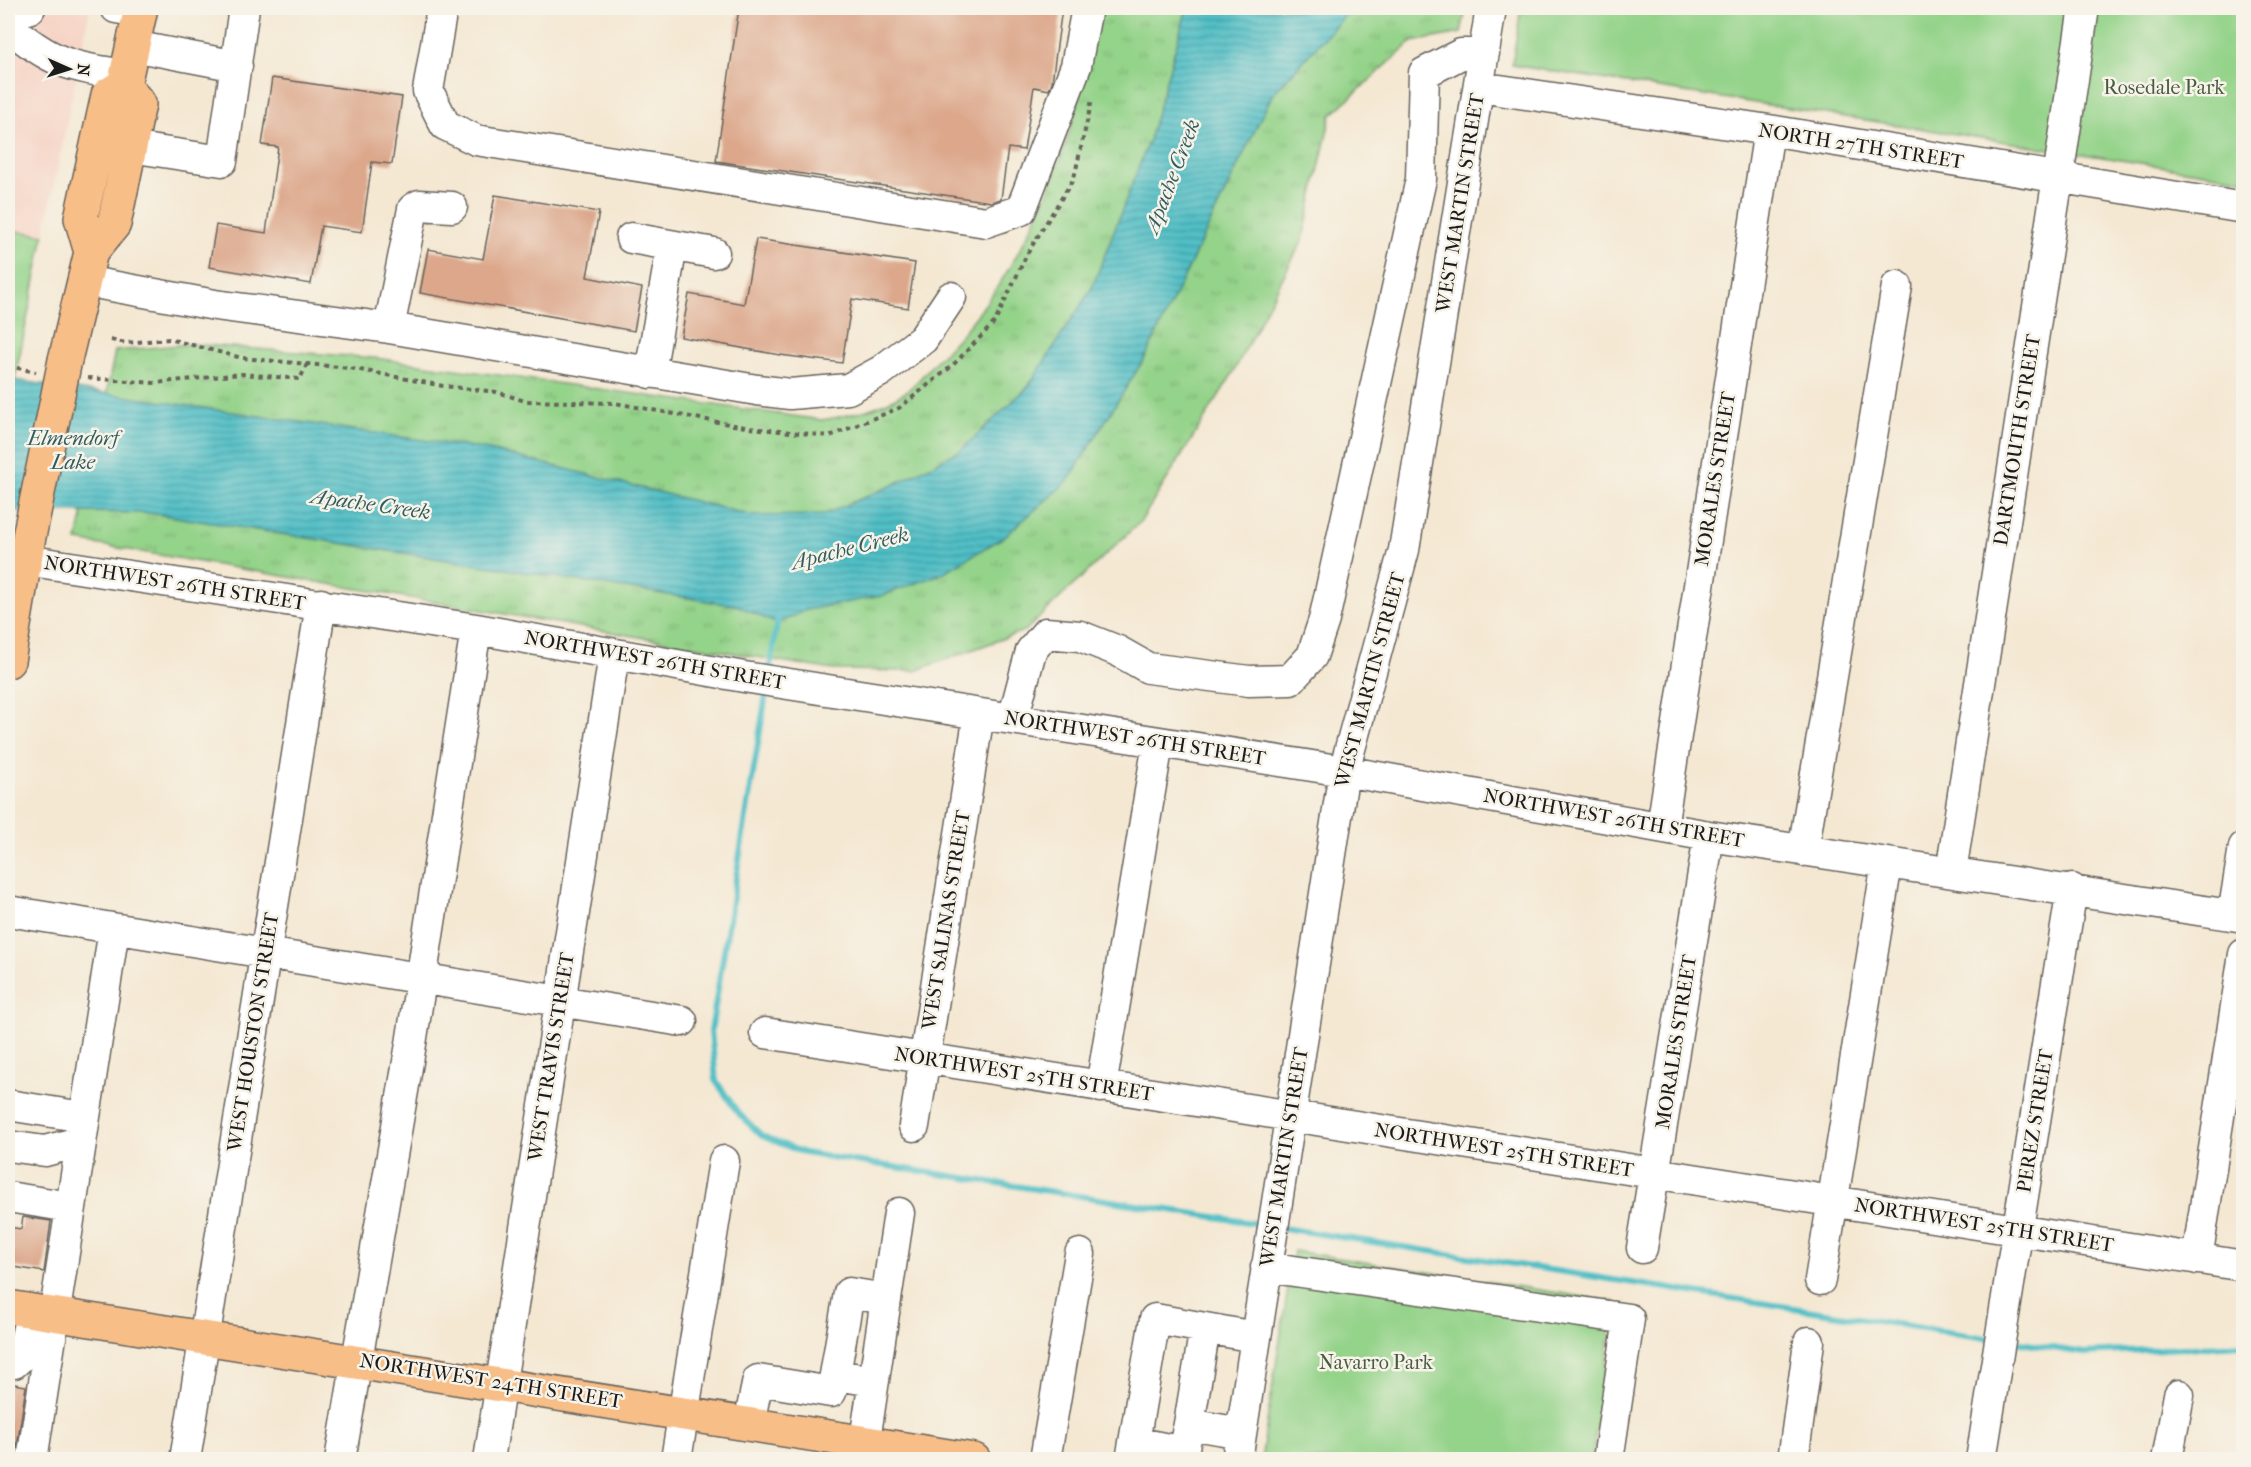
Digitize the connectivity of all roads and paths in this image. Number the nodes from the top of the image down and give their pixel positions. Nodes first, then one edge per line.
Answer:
1 (30, 8) edge
2 (244, 8) edge
3 (442, 8) edge
4 (1087, 8) edge
5 (1491, 8) edge
6 (2084, 8) edge
7 (133, 9) edge
8 (8, 15) edge
9 (8, 26) edge
10 (1484, 53) junction
11 (237, 66) junction
12 (127, 68) junction
13 (1479, 87) junction
14 (1092, 98) dead end
15 (1769, 130) junction
16 (130, 147) junction
17 (2057, 179) junction
18 (452, 207) dead end
19 (2244, 208) edge
20 (631, 238) dead end
21 (672, 246) junction
22 (714, 253) dead end
23 (88, 266) junction
24 (1897, 286) dead end
25 (951, 297) dead end
26 (389, 328) junction
27 (111, 340) dead end
28 (307, 364) junction
29 (8, 366) edge
30 (65, 370) junction
31 (650, 373) junction
32 (27, 551) junction
33 (321, 604) junction
34 (476, 629) junction
35 (614, 655) junction
36 (8, 661) edge
37 (979, 714) junction
38 (1013, 719) junction
39 (1158, 742) junction
40 (1344, 771) junction
41 (1662, 827) junction
42 (1709, 836) junction
43 (2244, 847) edge
44 (1803, 851) junction
45 (1887, 863) junction
46 (1951, 872) junction
47 (2072, 889) junction
48 (8, 911) edge
49 (2238, 916) edge
50 (114, 929) junction
51 (266, 954) junction
52 (2244, 954) edge
53 (420, 978) junction
54 (560, 1000) junction
55 (682, 1021) dead end
56 (765, 1033) dead end
57 (925, 1058) junction
58 (1101, 1087) junction
59 (8, 1105) edge
60 (1292, 1114) junction
61 (914, 1126) dead end
62 (81, 1130) junction
63 (8, 1146) edge
64 (724, 1161) dead end
65 (1656, 1175) junction
66 (8, 1197) edge
67 (1833, 1203) junction
68 (70, 1207) junction
69 (899, 1213) dead end
70 (2017, 1229) junction
71 (1642, 1248) dead end
72 (1080, 1254) dead end
73 (2197, 1259) junction
74 (1267, 1264) junction
75 (2244, 1266) edge
76 (1820, 1280) dead end
77 (886, 1299) junction
78 (31, 1310) edge
79 (1205, 1328) junction
80 (205, 1337) junction
81 (1255, 1337) junction
82 (1809, 1342) dead end
83 (356, 1360) junction
84 (8, 1363) edge
85 (835, 1375) junction
86 (874, 1381) junction
87 (501, 1383) junction
88 (2179, 1395) dead end
89 (684, 1412) junction
90 (749, 1423) junction
91 (1189, 1424) junction
92 (1239, 1446) edge
93 (864, 1451) edge
94 (1132, 1451) edge
95 (32, 1460) edge
96 (185, 1460) edge
97 (340, 1460) edge
98 (489, 1460) edge
99 (676, 1460) edge
100 (974, 1460) edge
101 (1045, 1460) edge
102 (1608, 1460) edge
103 (1793, 1460) edge
104 (1982, 1460) edge
105 (2167, 1460) edge

1 - 8 street
2 - 11 street
3 - 4 street
5 - 10 street, WEST MARTIN STREET
6 - 17 street, DARTMOUTH STREET
7 - 12 main road
9 - 12 street
10 - 13 street, WEST MARTIN STREET
10 - 38 street
11 - 12 street
11 - 16 street
12 - 16 main road
12 - 23 main road
13 - 15 street, NORTH 27TH STREET
13 - 40 street, WEST MARTIN STREET
14 - 28 path
15 - 17 street, NORTH 27TH STREET
15 - 41 street, MORALES STREET
16 - 23 main road
17 - 19 street, NORTH 27TH STREET
17 - 46 street, DARTMOUTH STREET
18 - 26 street
20 - 21 street
21 - 22 street
21 - 31 street
23 - 26 street
23 - 30 main road
24 - 44 street
25 - 31 street
26 - 31 street
27 - 28 path
28 - 30 path
29 - 30 path
30 - 32 main road, bridge
32 - 33 street, NORTHWEST 26TH STREET
32 - 36 main road
33 - 34 street, NORTHWEST 26TH STREET
33 - 51 street, WEST HOUSTON STREET
34 - 35 street, NORTHWEST 26TH STREET
34 - 53 street
35 - 37 street, NORTHWEST 26TH STREET
35 - 54 street, WEST TRAVIS STREET
37 - 38 street, NORTHWEST 26TH STREET
37 - 57 street, WEST SALINAS STREET
38 - 39 street, NORTHWEST 26TH STREET
39 - 40 street, NORTHWEST 26TH STREET
39 - 58 street
40 - 41 street, NORTHWEST 26TH STREET
40 - 60 street, WEST MARTIN STREET
41 - 42 street, NORTHWEST 26TH STREET
42 - 44 street, NORTHWEST 26TH STREET
42 - 65 street, MORALES STREET
43 - 49 street
44 - 45 street, NORTHWEST 26TH STREET
45 - 46 street, NORTHWEST 26TH STREET
45 - 67 street
46 - 47 street, NORTHWEST 26TH STREET
47 - 49 street, NORTHWEST 26TH STREET
47 - 70 street, PEREZ STREET
48 - 50 street
50 - 51 street
50 - 62 street
51 - 53 street
51 - 80 street, WEST HOUSTON STREET
52 - 73 street
53 - 54 street
53 - 83 street
54 - 55 street
54 - 87 street, WEST TRAVIS STREET
56 - 57 street, NORTHWEST 25TH STREET
57 - 58 street, NORTHWEST 25TH STREET
57 - 61 street, WEST SALINAS STREET
58 - 60 street, NORTHWEST 25TH STREET
59 - 62 street
60 - 65 street, NORTHWEST 25TH STREET
60 - 74 street, WEST MARTIN STREET
62 - 63 street
62 - 68 street
64 - 89 street
65 - 67 street, NORTHWEST 25TH STREET
65 - 71 street, MORALES STREET
66 - 68 street
67 - 70 street, NORTHWEST 25TH STREET
67 - 76 street
68 - 78 street
69 - 77 street
70 - 73 street, NORTHWEST 25TH STREET
70 - 104 street, PEREZ STREET
72 - 101 street
73 - 75 street, NORTHWEST 25TH STREET
74 - 81 street, WEST MARTIN STREET
74 - 102 street
77 - 85 street
77 - 86 street
78 - 80 main road, NORTHWEST 24TH STREET
78 - 84 street
78 - 95 street
79 - 81 street
79 - 91 street
79 - 94 street
80 - 83 main road, NORTHWEST 24TH STREET
80 - 96 street, WEST HOUSTON STREET
81 - 92 street, WEST MARTIN STREET
82 - 103 street
83 - 87 main road, NORTHWEST 24TH STREET
83 - 97 street
85 - 86 street
85 - 90 street
86 - 93 street
87 - 89 main road, NORTHWEST 24TH STREET
87 - 98 street, WEST TRAVIS STREET
88 - 105 street
89 - 90 main road, NORTHWEST 24TH STREET
89 - 99 street
90 - 93 main road, NORTHWEST 24TH STREET
91 - 92 street
91 - 94 street
93 - 100 main road, NORTHWEST 24TH STREET

